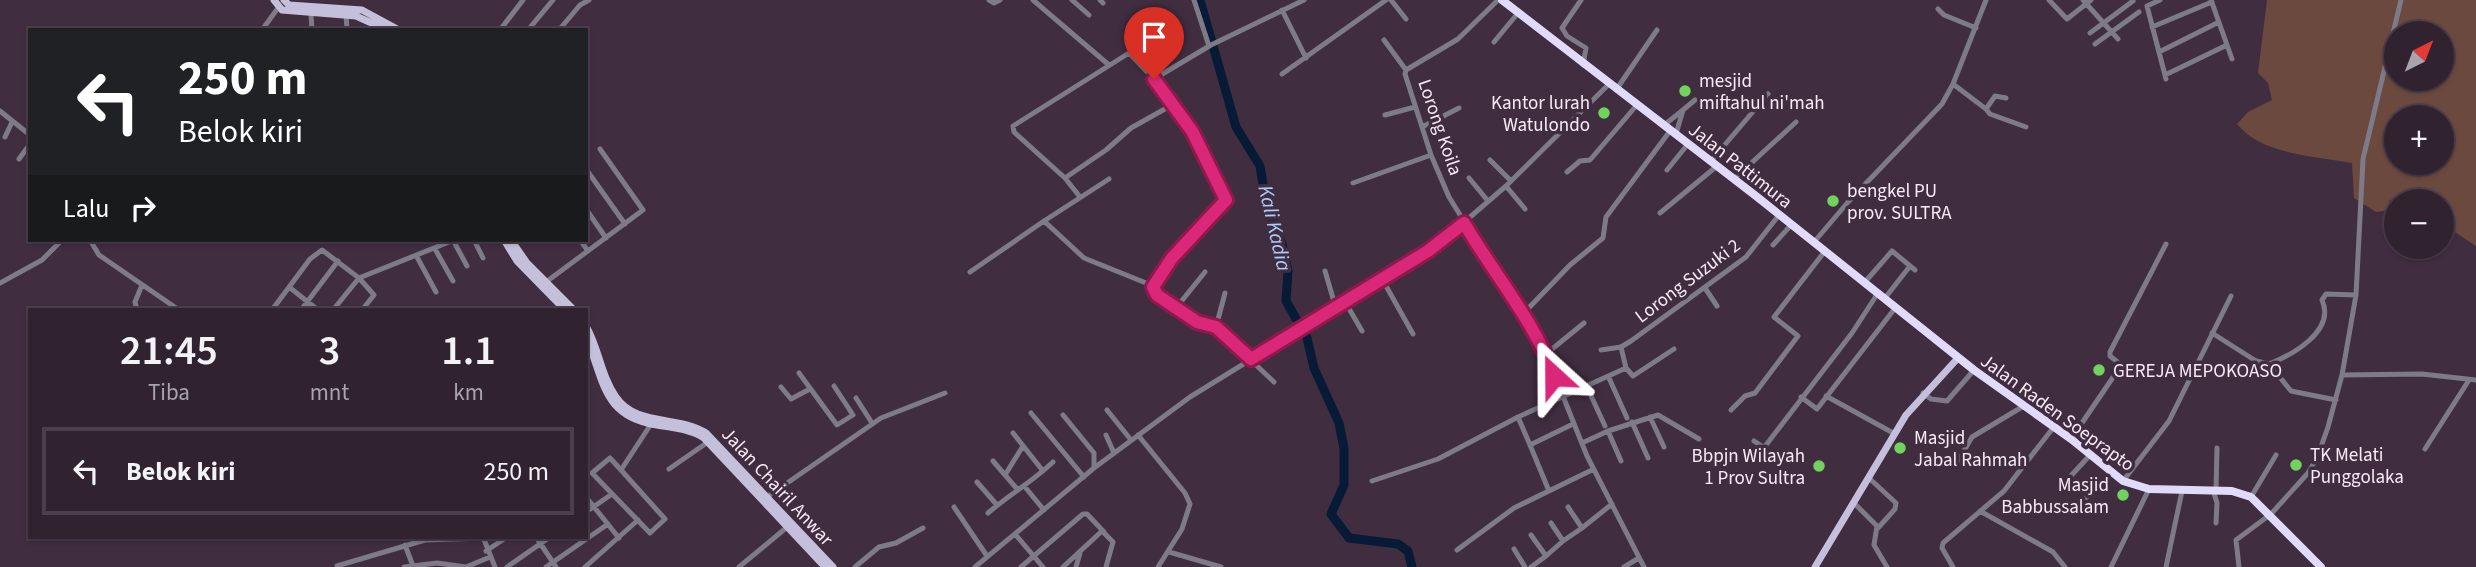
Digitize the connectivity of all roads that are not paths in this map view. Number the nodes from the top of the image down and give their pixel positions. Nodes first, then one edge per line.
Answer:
1 (523, 0) edge
2 (553, 0) edge
3 (589, 0) edge
4 (989, 0) edge
5 (1000, 0) edge
6 (1033, 0) edge
7 (1072, 0) edge
8 (1194, 0) edge
9 (1304, 0) edge
10 (1389, 0) edge
11 (1500, 0) edge
12 (1581, 0) edge
13 (1986, 0) edge
14 (2049, 0) edge
15 (2160, 0) edge
16 (2401, 0) edge
17 (2087, 1) edge
18 (2133, 1) edge
19 (2211, 1) edge
20 (280, 4) edge
21 (1938, 9) dead end
22 (1282, 10) junction
23 (2139, 12) dead end
24 (1518, 13) junction
25 (311, 14) junction
26 (346, 14) junction
27 (1089, 15) dead end
28 (1406, 19) dead end
29 (2103, 22) junction
30 (2219, 22) junction
31 (2152, 27) junction
32 (262, 28) edge
33 (312, 28) edge
34 (347, 28) edge
35 (383, 28) edge
36 (395, 28) edge
37 (502, 28) edge
38 (530, 28) edge
39 (561, 28) edge
40 (1976, 28) junction
41 (1657, 30) dead end
42 (2112, 32) junction
43 (2090, 33) dead end
44 (2118, 39) dead end
45 (1384, 40) dead end
46 (1494, 42) dead end
47 (2095, 44) dead end
48 (1210, 46) junction
49 (2227, 46) junction
50 (2159, 52) junction
51 (1306, 58) junction
52 (2232, 59) dead end
53 (1109, 65) junction
54 (1583, 65) junction
55 (1406, 69) junction
56 (1282, 74) dead end
57 (1154, 79) junction
58 (1953, 85) junction
59 (1612, 88) junction
60 (1768, 94) dead end
61 (2006, 98) dead end
62 (1695, 100) dead end
63 (1172, 105) junction
64 (1636, 106) junction
65 (1415, 107) junction
66 (1459, 108) dead end
67 (1986, 108) junction
68 (1682, 110) junction
69 (0, 111) edge
70 (1385, 115) dead end
71 (12, 121) junction
72 (1796, 122) dead end
73 (1422, 127) junction
74 (2026, 127) dead end
75 (1670, 130) junction
76 (28, 133) edge
77 (5, 137) dead end
78 (1688, 144) junction
79 (28, 147) edge
80 (600, 149) dead end
81 (1431, 155) junction
82 (19, 159) dead end
83 (1490, 160) dead end
84 (1714, 164) junction
85 (1667, 170) dead end
86 (588, 172) edge
87 (1567, 172) dead end
88 (1065, 178) junction
89 (1469, 178) dead end
90 (1109, 179) dead end
91 (1734, 179) junction
92 (1353, 183) dead end
93 (1509, 184) junction
94 (1080, 197) junction
95 (1488, 201) junction
96 (1525, 209) dead end
97 (588, 212) edge
98 (1660, 213) dead end
99 (1779, 215) junction
100 (1044, 221) junction
101 (1464, 223) junction
102 (625, 224) junction
103 (1791, 225) junction
104 (606, 238) junction
105 (60, 242) edge
106 (91, 242) edge
107 (450, 242) edge
108 (455, 242) edge
109 (475, 242) edge
110 (505, 242) edge
111 (513, 242) edge
112 (581, 242) edge
113 (1814, 242) junction
114 (2166, 244) dead end
115 (1773, 245) dead end
116 (435, 249) junction
117 (588, 251) junction
118 (1825, 251) junction
119 (416, 257) junction
120 (483, 258) dead end
121 (338, 261) junction
122 (467, 266) dead end
123 (1325, 271) dead end
124 (970, 272) dead end
125 (1205, 272) dead end
126 (1381, 277) junction
127 (359, 278) junction
128 (453, 281) dead end
129 (546, 282) junction
130 (1865, 282) junction
131 (0, 283) edge
132 (142, 285) junction
133 (289, 287) junction
134 (1153, 287) junction
135 (1705, 288) junction
136 (436, 292) dead end
137 (1225, 293) dead end
138 (2356, 295) junction
139 (1882, 296) junction
140 (2231, 296) dead end
141 (1344, 300) junction
142 (308, 301) junction
143 (1335, 306) junction
144 (1717, 306) dead end
145 (1896, 307) junction
146 (136, 308) edge
147 (176, 308) edge
148 (273, 308) edge
149 (303, 308) edge
150 (316, 308) edge
151 (335, 308) edge
152 (363, 308) edge
153 (563, 308) edge
154 (572, 308) edge
155 (1176, 308) junction
156 (1523, 314) junction
157 (1584, 323) dead end
158 (1216, 327) junction
159 (588, 331) edge
160 (1362, 331) dead end
161 (2212, 333) junction
162 (1412, 334) dead end
163 (1621, 347) junction
164 (1674, 348) dead end
165 (1601, 350) dead end
166 (1546, 354) junction
167 (590, 358) edge
168 (1958, 358) junction
169 (1251, 359) junction
170 (2269, 364) junction
171 (1626, 368) junction
172 (1974, 370) junction
173 (799, 373) dead end
174 (2342, 375) junction
175 (1609, 378) junction
176 (2473, 380) edge
177 (1274, 382) dead end
178 (834, 386) dead end
179 (781, 387) dead end
180 (1587, 387) junction
181 (810, 389) junction
182 (945, 393) dead end
183 (1923, 394) junction
184 (1826, 396) junction
185 (1562, 397) junction
186 (1801, 397) junction
187 (856, 398) dead end
188 (2336, 400) junction
189 (2022, 407) junction
190 (1107, 410) dead end
191 (1731, 410) dead end
192 (1031, 412) dead end
193 (1063, 415) dead end
194 (1518, 417) junction
195 (1650, 417) junction
196 (1630, 420) junction
197 (844, 422) junction
198 (872, 423) junction
199 (651, 424) junction
200 (1573, 424) junction
201 (1606, 428) junction
202 (2053, 428) junction
203 (1013, 433) dead end
204 (1895, 434) junction
205 (1106, 435) dead end
206 (1138, 435) junction
207 (853, 436) junction
208 (1699, 439) dead end
209 (2071, 439) junction
210 (1131, 440) junction
211 (708, 442) junction
212 (1754, 442) dead end
213 (1582, 443) junction
214 (1530, 445) junction
215 (1023, 446) junction
216 (1664, 447) dead end
217 (2217, 449) dead end
218 (2425, 449) dead end
219 (1114, 453) junction
220 (2091, 454) junction
221 (2276, 455) dead end
222 (1648, 458) dead end
223 (993, 461) dead end
224 (1621, 461) dead end
225 (1958, 461) dead end
226 (1053, 462) dead end
227 (588, 468) edge
228 (1094, 468) junction
229 (669, 469) dead end
230 (1594, 469) junction
231 (621, 470) junction
232 (1043, 471) junction
233 (592, 472) junction
234 (2112, 472) junction
235 (1005, 475) junction
236 (1084, 477) junction
237 (1870, 479) junction
238 (2068, 479) dead end
239 (1372, 481) dead end
240 (2123, 481) junction
241 (976, 482) dead end
242 (753, 486) junction
243 (1025, 487) junction
244 (2149, 489) junction
245 (1018, 490) junction
246 (2214, 490) junction
247 (1549, 491) junction
248 (2182, 491) junction
249 (612, 494) junction
250 (767, 497) junction
251 (2251, 497) junction
252 (588, 500) edge
253 (1854, 503) junction
254 (1612, 504) junction
255 (997, 505) junction
256 (594, 507) junction
257 (954, 507) dead end
258 (1568, 507) dead end
259 (2076, 508) dead end
260 (1044, 510) junction
261 (588, 511) edge
262 (1980, 511) junction
263 (988, 513) dead end
264 (2271, 514) junction
265 (638, 520) junction
266 (1551, 523) dead end
267 (2216, 523) dead end
268 (608, 524) junction
269 (786, 528) junction
270 (923, 528) dead end
271 (1582, 528) junction
272 (1878, 528) junction
273 (1104, 531) junction
274 (1015, 534) junction
275 (1531, 535) dead end
276 (619, 538) junction
277 (436, 539) edge
278 (484, 539) edge
279 (505, 539) edge
280 (537, 539) edge
281 (547, 539) edge
282 (1563, 541) junction
283 (541, 544) junction
284 (405, 545) junction
285 (1514, 549) dead end
286 (1457, 550) dead end
287 (1169, 552) junction
288 (1080, 553) junction
289 (488, 554) junction
290 (987, 556) junction
291 (1034, 556) junction
292 (1546, 556) junction
293 (1639, 558) junction
294 (555, 565) edge
295 (337, 566) edge
296 (413, 566) edge
297 (404, 567) edge
298 (466, 567) edge
299 (495, 567) edge
300 (506, 567) edge
301 (546, 567) edge
302 (586, 567) edge
303 (738, 567) edge
304 (824, 567) edge
305 (832, 567) edge
306 (855, 567) edge
307 (975, 567) edge
308 (1021, 567) edge
309 (1043, 567) edge
310 (1063, 567) edge
311 (1076, 567) edge
312 (1106, 567) edge
313 (1158, 567) edge
314 (1221, 567) edge
315 (1525, 567) edge
316 (1531, 567) edge
317 (1624, 567) edge
318 (1644, 567) edge
319 (1815, 567) edge
320 (1887, 567) edge
321 (1953, 567) edge
322 (2065, 567) edge
323 (2111, 567) edge
324 (2166, 567) edge
325 (2238, 567) edge
326 (2321, 567) edge

1 - 37 street
2 - 38 street
3 - 39 street
4 - 5 street
6 - 53 street
7 - 27 street
8 - 48 street
9 - 22 street
10 - 28 street
10 - 51 street
11 - 24 highway, Jalan Pattimura
11 - 55 street, Lorong Koila
12 - 54 street
13 - 40 street
14 - 17 street
15 - 31 street
16 - 138 street
17 - 29 street
18 - 29 street
19 - 30 street
19 - 31 street
20 - 25 main road
20 - 32 street
20 - 36 main road
21 - 40 street
22 - 48 street
22 - 51 street
23 - 42 street
24 - 46 street
24 - 54 highway, Jalan Pattimura
25 - 26 main road
25 - 33 street
26 - 34 street
26 - 35 main road
29 - 42 street
29 - 43 street
30 - 49 street
30 - 50 street
31 - 50 street
40 - 58 street
41 - 59 street
42 - 44 street
42 - 47 street
45 - 55 street
48 - 57 street
49 - 50 street
49 - 52 street
51 - 56 street
53 - 57 street
53 - 88 street
54 - 59 highway, Jalan Pattimura
55 - 65 street, Lorong Koila
57 - 63 street
58 - 67 street
58 - 113 street
59 - 64 highway, Jalan Pattimura
59 - 93 street
60 - 84 street
61 - 67 street
62 - 68 street
63 - 88 street
63 - 134 street
64 - 75 highway, Jalan Pattimura
64 - 87 street
65 - 70 street
65 - 73 street, Lorong Koila
66 - 73 street
67 - 74 street
68 - 75 street
68 - 75 street
69 - 71 street
71 - 76 street
71 - 77 street
72 - 91 street
73 - 81 street, Lorong Koila
75 - 78 highway, Jalan Pattimura
75 - 156 street
78 - 84 highway, Jalan Pattimura
78 - 85 street
79 - 82 street
80 - 102 street
81 - 92 street
81 - 101 street, Lorong Koila
83 - 93 street
84 - 91 highway, Jalan Pattimura
84 - 98 street
86 - 102 street
88 - 94 street
89 - 95 street
90 - 94 street
91 - 99 highway, Jalan Pattimura
93 - 95 street
93 - 96 street
94 - 100 street
95 - 101 street
97 - 104 street
99 - 103 highway, Jalan Pattimura
99 - 135 street, Lorong Suzuki 2
100 - 124 street
100 - 134 street
101 - 126 street
101 - 156 street, Lorong Koila
102 - 104 street
103 - 113 highway, Jalan Pattimura
103 - 115 street
104 - 117 street
105 - 131 street
106 - 132 street
107 - 116 street
108 - 122 street
109 - 120 street
110 - 153 main road
111 - 129 main road
112 - 117 street
113 - 118 highway, Jalan Pattimura
114 - 209 street
116 - 119 street
116 - 128 street
117 - 129 street
118 - 130 highway, Jalan Pattimura
118 - 191 street
119 - 127 street
119 - 136 street
121 - 127 street
121 - 133 street
121 - 142 street
123 - 143 street
125 - 155 street
126 - 141 street
126 - 162 street
127 - 151 street
127 - 152 street
129 - 154 main road
130 - 139 highway, Jalan Pattimura
130 - 139 street
132 - 146 street
132 - 147 street
133 - 142 street
133 - 148 street
134 - 155 street
135 - 144 street
135 - 163 street, Lorong Suzuki 2
137 - 158 street
138 - 170 street
138 - 174 street
139 - 145 highway, Jalan Pattimura
139 - 186 street
140 - 161 street
141 - 143 street
141 - 160 street
142 - 149 street
142 - 150 street
143 - 169 street
145 - 168 highway, Jalan Pattimura
145 - 184 street
155 - 158 street
156 - 166 street, Lorong Koila
157 - 166 street
158 - 169 street
159 - 242 main road, Jalan Chairil Anwar
161 - 170 street
161 - 240 street
163 - 165 street, Lorong Suzuki 2
163 - 171 street
164 - 171 street
166 - 185 street, Lorong Koila
167 - 199 main road, Jalan Chairil Anwar
168 - 172 highway, Jalan Raden Soeprapto
168 - 183 main road
169 - 177 street
169 - 206 street
170 - 188 street
171 - 175 street
172 - 183 street
172 - 189 highway, Jalan Raden Soeprapto
173 - 181 street
174 - 176 street
174 - 188 street
175 - 180 street
175 - 196 street
176 - 218 street
178 - 197 street
179 - 181 street
180 - 185 street
180 - 201 street
181 - 197 street
182 - 198 street
183 - 204 main road
184 - 186 street
184 - 204 street
185 - 194 street
185 - 200 street, Lorong Koila
186 - 212 street
187 - 198 street
188 - 264 street
189 - 202 highway, Jalan Raden Soeprapto
189 - 225 street
190 - 210 street
192 - 236 street
193 - 228 street
194 - 214 street
194 - 239 street
195 - 196 street
195 - 208 street
195 - 216 street
196 - 201 street
196 - 222 street
197 - 207 street
198 - 207 street
199 - 211 main road, Jalan Chairil Anwar
199 - 231 street
200 - 213 street, Lorong Koila
200 - 214 street
201 - 213 street
201 - 224 street
202 - 209 highway, Jalan Raden Soeprapto
202 - 262 street
203 - 215 street
204 - 237 main road
205 - 219 street
206 - 210 street
206 - 287 street
207 - 250 street
209 - 220 highway, Jalan Raden Soeprapto
210 - 219 street
211 - 229 street
211 - 242 main road, Jalan Chairil Anwar
213 - 230 street, Lorong Koila
214 - 247 street
215 - 232 street
215 - 235 street
217 - 246 street
219 - 228 street
220 - 234 highway, Jalan Raden Soeprapto
220 - 238 street
221 - 251 street
223 - 235 street
226 - 232 street
227 - 233 street
228 - 236 street
230 - 247 street
230 - 254 street, Lorong Koila
231 - 233 street
231 - 265 street
232 - 243 street
233 - 249 street
234 - 240 highway, Jalan Raden Soeprapto
234 - 259 street
235 - 245 street
236 - 260 street
237 - 253 main road
237 - 272 street
240 - 244 highway, Jalan Raden Soeprapto
241 - 255 street
242 - 250 main road, Jalan Chairil Anwar
242 - 269 main road, Jalan Chairil Anwar
243 - 245 street
243 - 260 street
244 - 248 highway, Jalan Raden Soeprapto
244 - 323 street
245 - 255 street
246 - 248 highway, Jalan Raden Soeprapto
246 - 251 highway, Jalan Raden Soeprapto
246 - 267 street
247 - 286 street
248 - 324 street
249 - 256 street
249 - 265 street
250 - 305 main road, Jalan Chairil Anwar
251 - 264 highway, Jalan Raden Soeprapto
252 - 256 street
253 - 272 street
253 - 319 main road
254 - 271 street
254 - 293 street, Lorong Koila
255 - 263 street
256 - 261 street
256 - 268 street
257 - 290 street
258 - 271 street
260 - 274 street
262 - 321 street
262 - 322 street
264 - 325 street
264 - 326 highway, Jalan Raden Soeprapto
265 - 276 street
266 - 282 street
268 - 276 street
268 - 294 street
269 - 303 street
269 - 304 main road, Jalan Chairil Anwar
270 - 306 street
271 - 282 street
272 - 320 street
273 - 288 street
273 - 291 street
273 - 312 street
274 - 290 street
274 - 291 street
275 - 292 street
276 - 302 street
277 - 284 street
278 - 289 street
279 - 289 street
280 - 283 street
281 - 283 street
282 - 292 street
283 - 294 street
283 - 300 street
284 - 295 street
284 - 296 street
285 - 315 street
287 - 313 street
287 - 314 street
288 - 310 street
288 - 311 street
289 - 298 street
289 - 299 street
290 - 307 street
291 - 308 street
291 - 309 street
292 - 316 street
293 - 317 street
293 - 318 street, Lorong Koila
294 - 301 street
296 - 297 street
296 - 298 street

